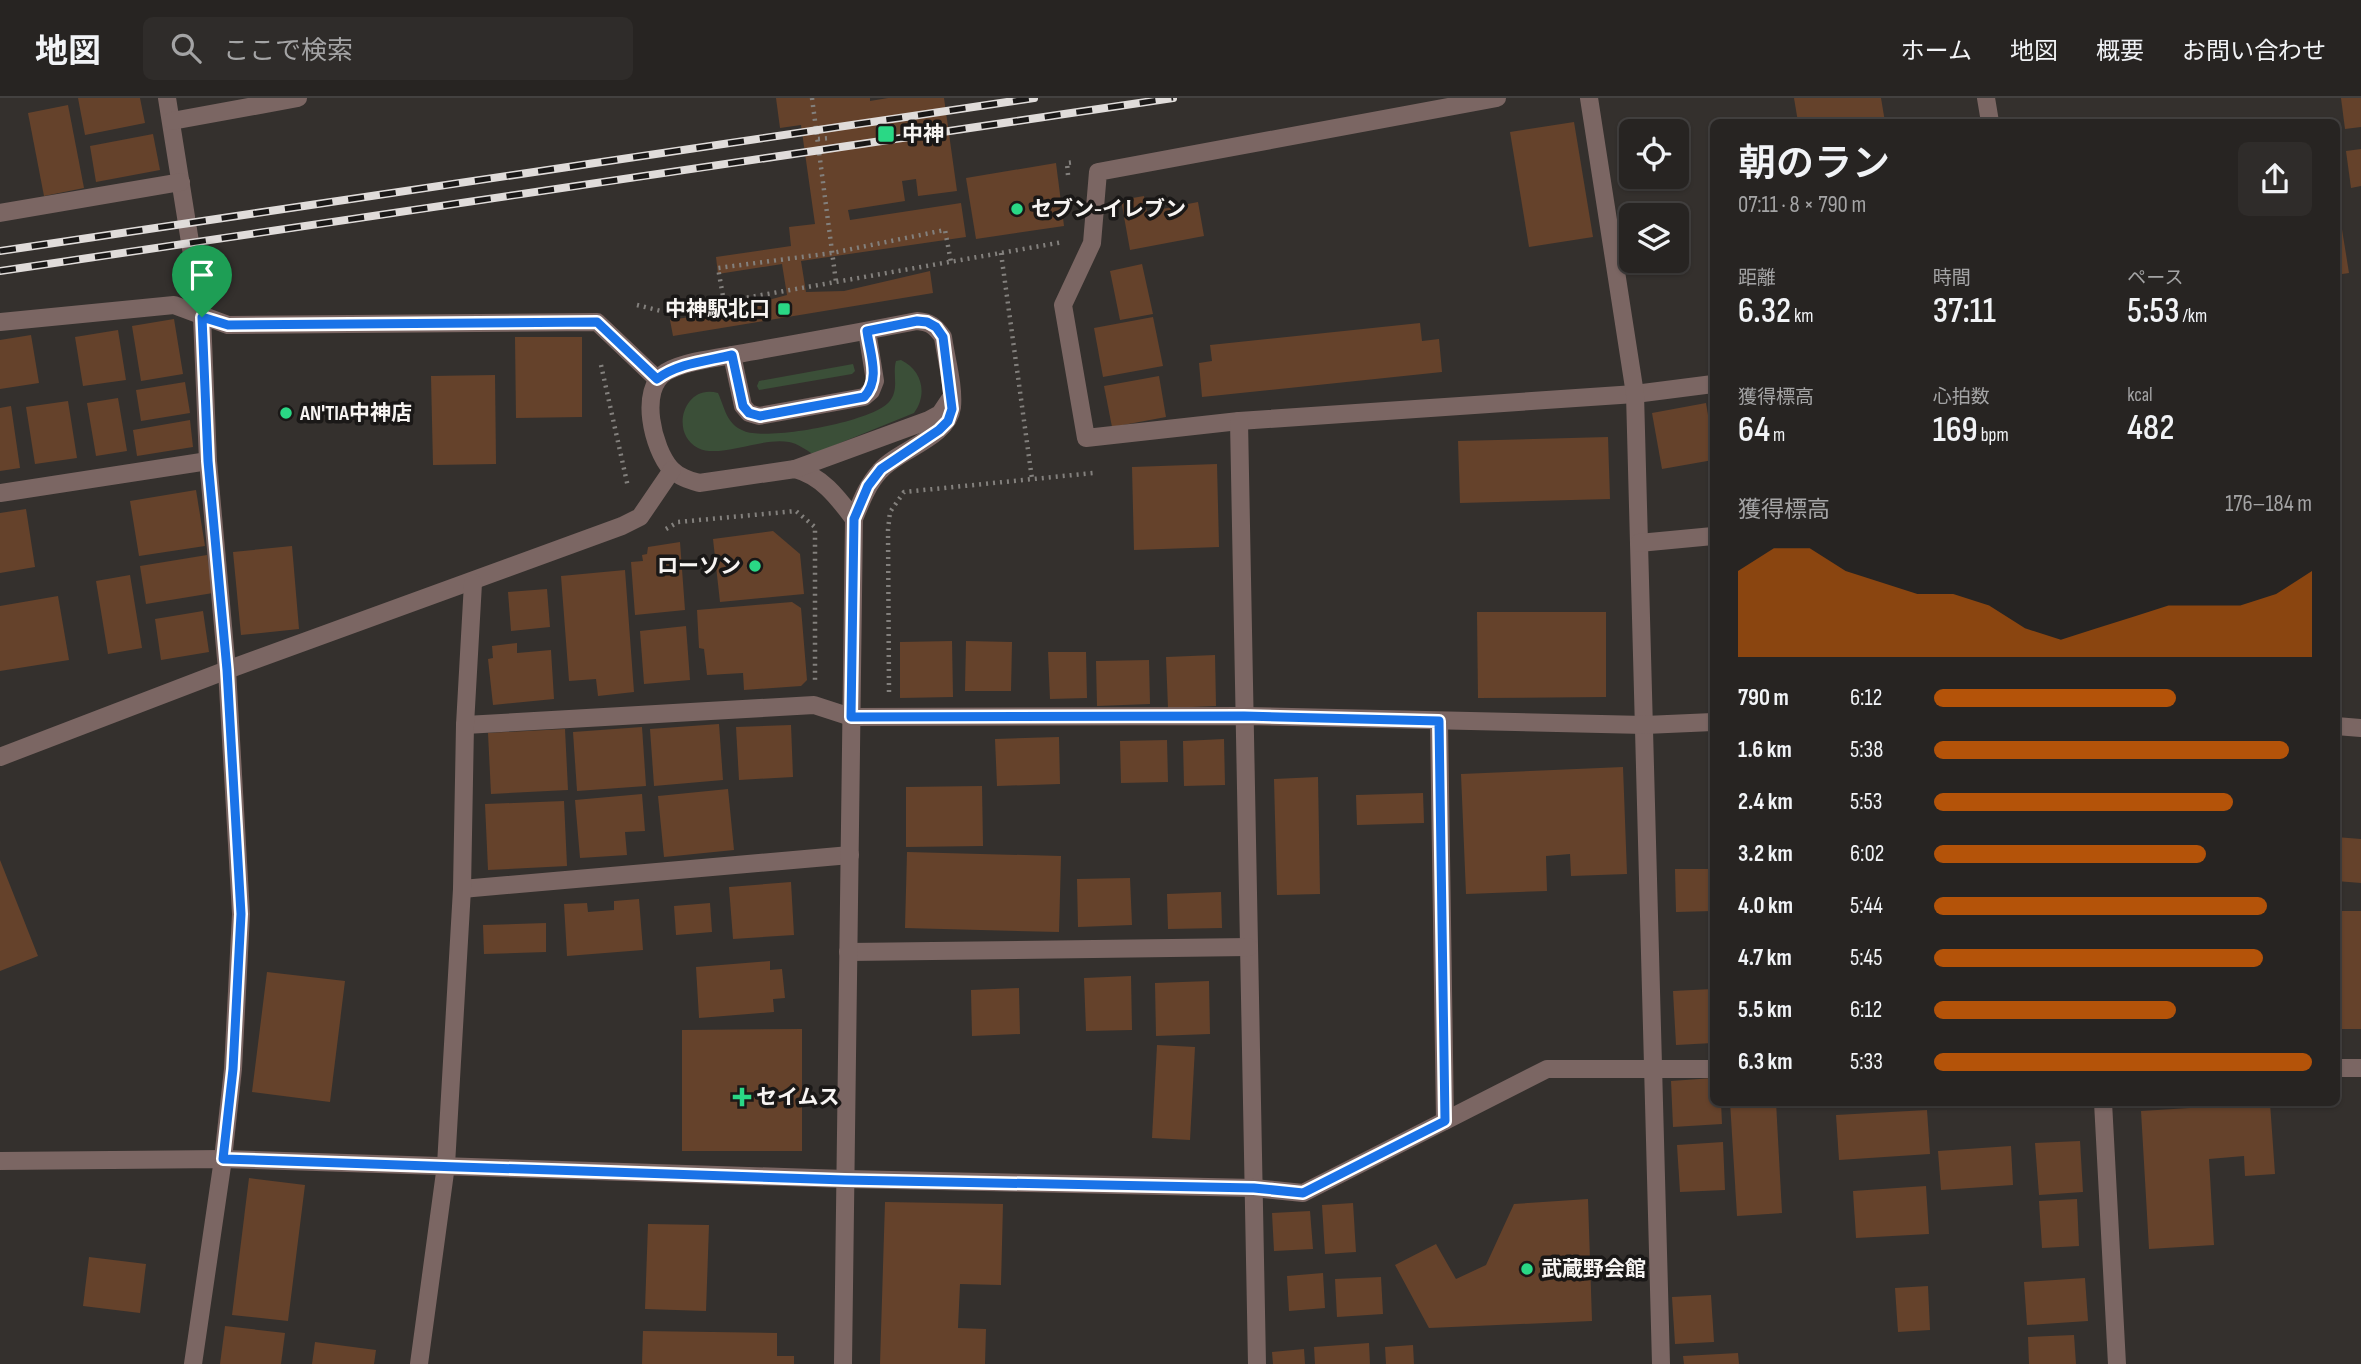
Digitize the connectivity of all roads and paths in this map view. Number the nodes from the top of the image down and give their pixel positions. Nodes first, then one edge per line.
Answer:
1 (167, 98) edge
2 (298, 98) edge
3 (812, 98) edge
4 (1497, 98) edge
5 (1589, 98) edge
6 (1986, 98) edge
7 (1990, 119) edge
8 (172, 121) junction
9 (830, 138) dead end
10 (818, 139) junction
11 (1080, 161) dead end
12 (1068, 176) dead end
13 (181, 182) junction
14 (0, 214) edge
15 (1076, 240) dead end
16 (832, 253) junction
17 (1001, 253) junction
18 (951, 262) junction
19 (836, 282) junction
20 (724, 302) junction
21 (637, 305) dead end
22 (202, 317) junction
23 (0, 323) edge
24 (867, 331) junction
25 (732, 355) junction
26 (597, 357) dead end
27 (657, 379) junction
28 (1710, 384) edge
29 (1635, 394) junction
30 (952, 396) junction
31 (1239, 421) junction
32 (208, 461) junction
33 (795, 469) junction
34 (673, 470) junction
35 (1093, 473) dead end
36 (1032, 479) junction
37 (629, 492) dead end
38 (0, 493) edge
39 (854, 519) junction
40 (663, 531) dead end
41 (1710, 536) edge
42 (1639, 543) junction
43 (473, 583) junction
44 (227, 670) junction
45 (815, 688) dead end
46 (889, 702) dead end
47 (1244, 716) junction
48 (851, 717) junction
49 (1439, 721) junction
50 (1710, 722) edge
51 (465, 725) junction
52 (1645, 725) junction
53 (2340, 726) edge
54 (2361, 728) edge
55 (0, 757) edge
56 (850, 855) junction
57 (462, 890) junction
58 (1249, 947) junction
59 (848, 952) junction
60 (2340, 1068) edge
61 (2361, 1068) edge
62 (1653, 1069) junction
63 (1710, 1069) edge
64 (2103, 1106) edge
65 (1445, 1121) junction
66 (223, 1159) junction
67 (0, 1161) edge
68 (446, 1165) junction
69 (845, 1180) junction
70 (1254, 1188) junction
71 (193, 1364) edge
72 (419, 1364) edge
73 (843, 1364) edge
74 (1257, 1364) edge
75 (1661, 1364) edge
76 (2117, 1364) edge

1 - 8 street
2 - 8 street
3 - 10 path
4 - 31 street
5 - 29 street
6 - 7 street
8 - 13 street
9 - 10 path
10 - 16 path
11 - 12 path
13 - 14 street
13 - 22 street
15 - 17 path
16 - 18 path
16 - 19 path
16 - 20 path
17 - 18 path
17 - 36 path
18 - 19 path
19 - 20 path
20 - 21 path
22 - 23 street
22 - 27 street
22 - 32 street
24 - 25 street
24 - 25 street
24 - 30 street
25 - 27 street
26 - 37 path
27 - 34 street
28 - 29 street
29 - 31 street
29 - 42 street
30 - 33 street
30 - 39 street
31 - 47 street
32 - 38 street
32 - 44 street
33 - 34 street
33 - 39 street
34 - 43 street
35 - 36 path
36 - 46 path
39 - 48 street
40 - 45 path
41 - 42 street
42 - 52 street
43 - 44 street
43 - 51 street
44 - 55 street
44 - 66 street
47 - 48 street
47 - 49 street
47 - 58 street
48 - 51 street
48 - 56 street
49 - 52 street
49 - 65 street
50 - 52 street
51 - 57 street
52 - 62 street
53 - 54 street
56 - 57 street
56 - 59 street
57 - 68 street
58 - 59 street
58 - 70 street
59 - 69 street
60 - 61 street
62 - 63 street
62 - 65 street
62 - 75 street
64 - 76 street
65 - 70 street
66 - 67 street
66 - 68 street
66 - 71 street
68 - 69 street
68 - 72 street
69 - 70 street
69 - 73 street
70 - 74 street

